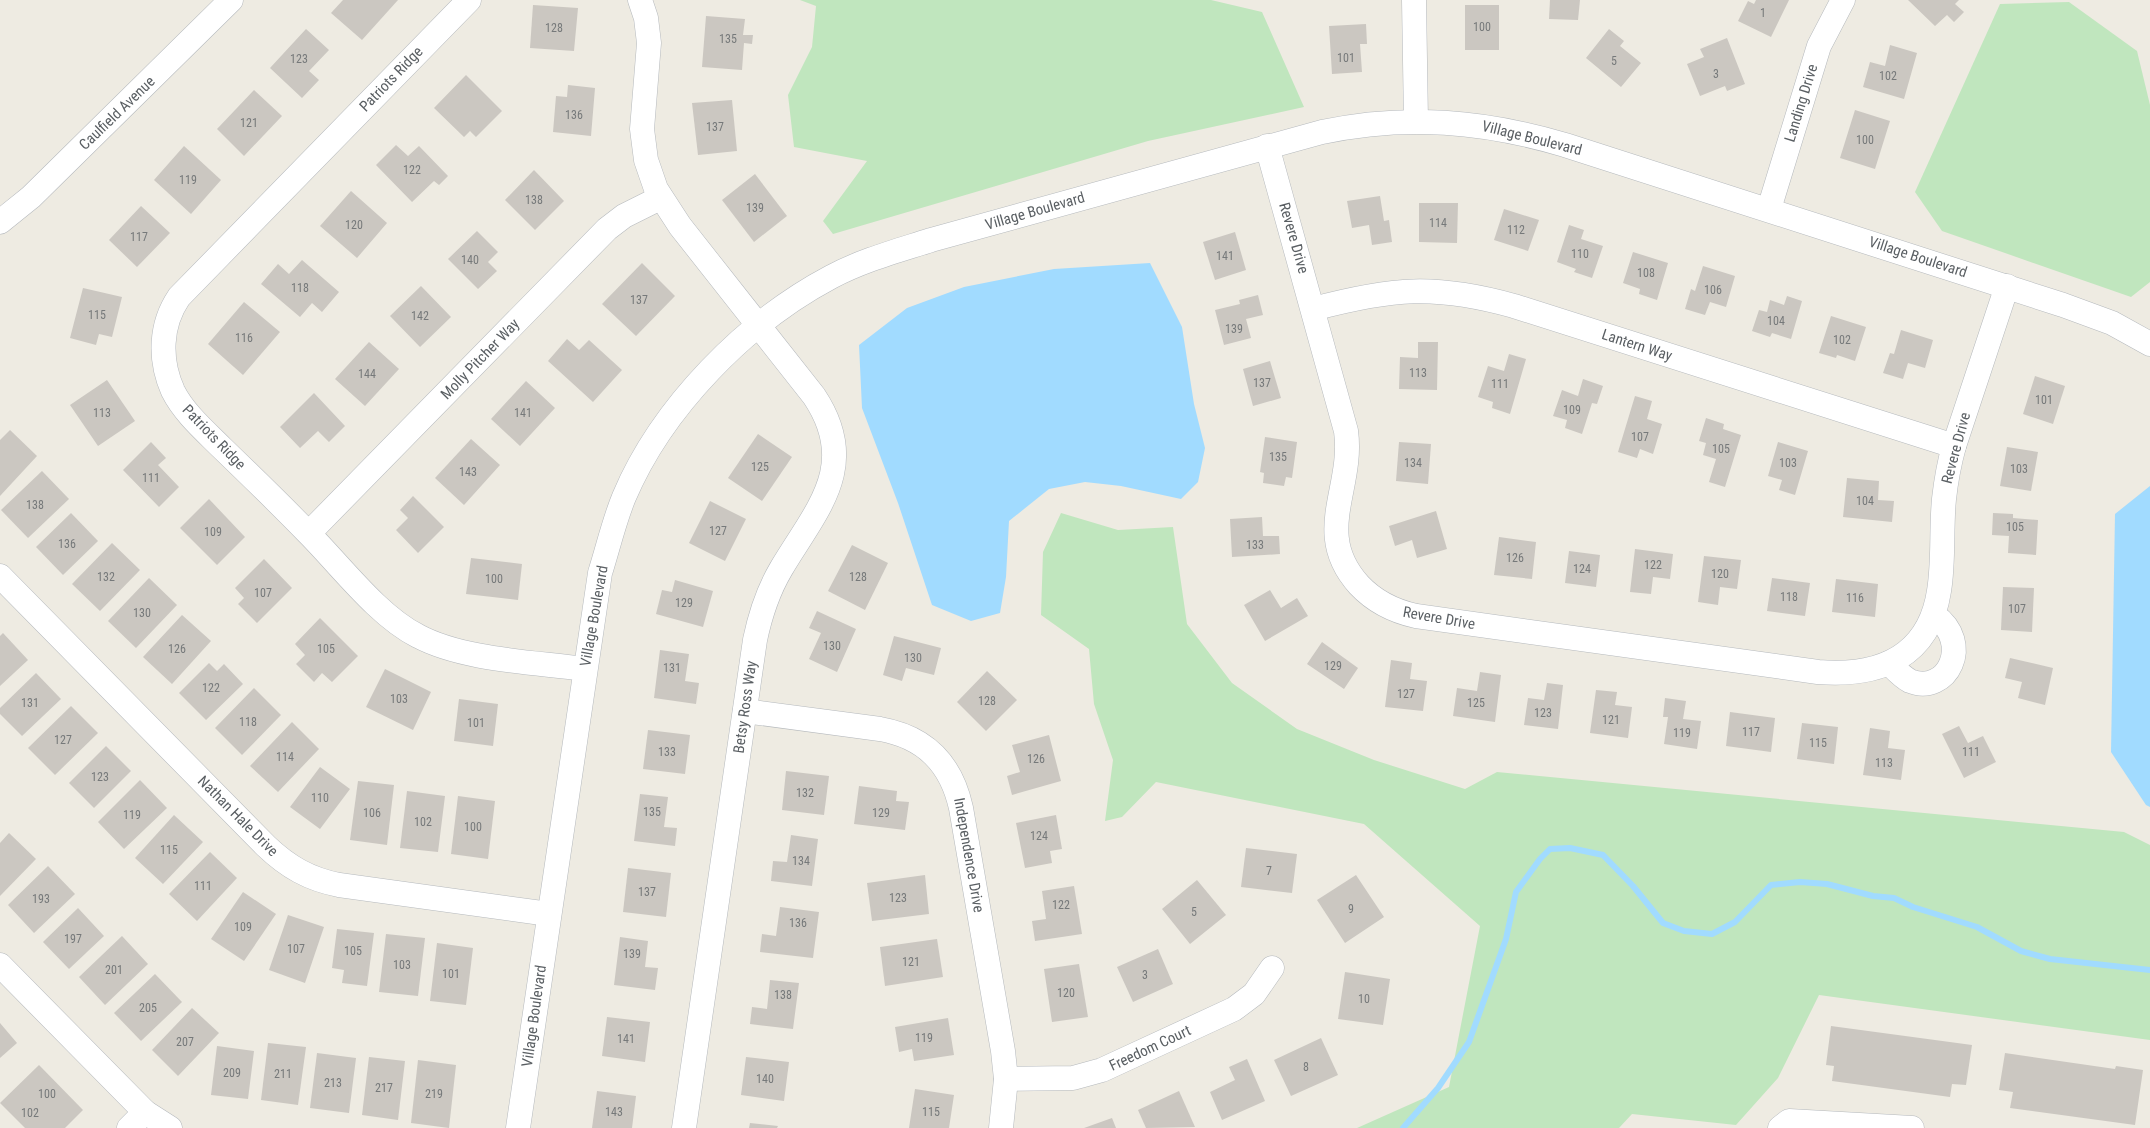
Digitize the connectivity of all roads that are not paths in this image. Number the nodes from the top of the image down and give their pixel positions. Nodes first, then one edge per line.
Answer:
1 (231, 0) edge
2 (469, 0) edge
3 (640, 0) edge
4 (1414, 0) edge
5 (1843, 0) edge
6 (1416, 121) junction
7 (1267, 146) junction
8 (660, 198) junction
9 (1769, 209) junction
10 (0, 222) edge
11 (2007, 286) junction
12 (1314, 309) junction
13 (759, 324) junction
14 (2150, 344) edge
15 (1954, 446) junction
16 (309, 533) junction
17 (0, 576) edge
18 (1934, 615) junction
19 (1890, 663) junction
20 (584, 668) junction
21 (745, 711) junction
22 (549, 914) junction
23 (0, 965) edge
24 (1272, 968) dead end
25 (1006, 1079) junction
26 (137, 1120) edge
27 (170, 1128) edge
28 (518, 1128) edge
29 (684, 1128) edge
30 (1001, 1128) edge
31 (1780, 1128) edge
32 (1912, 1128) edge

1 - 10 street, Caulfield Avenue
2 - 16 street, Patriots Ridge
3 - 8 street
4 - 6 street
5 - 9 street, Landing Drive
6 - 7 street, Village Boulevard
6 - 9 street, Village Boulevard
7 - 12 street, Revere Drive
7 - 13 street, Village Boulevard
8 - 13 street
8 - 16 street, Molly Pitcher Way
9 - 11 street, Village Boulevard
11 - 14 street, Village Boulevard
11 - 15 street, Revere Drive
12 - 15 street, Lantern Way
12 - 19 street, Revere Drive
13 - 20 street, Village Boulevard
13 - 21 street, Betsy Ross Way
15 - 18 street, Revere Drive
16 - 20 street, Patriots Ridge
17 - 22 street, Nathan Hale Drive
18 - 19 street, Revere Drive
18 - 19 street
20 - 22 street, Village Boulevard
21 - 25 street, Independence Drive
21 - 29 street, Betsy Ross Way
22 - 28 street, Village Boulevard
23 - 26 street
24 - 25 street, Freedom Court
25 - 30 street, Independence Drive
26 - 27 street
31 - 32 street

